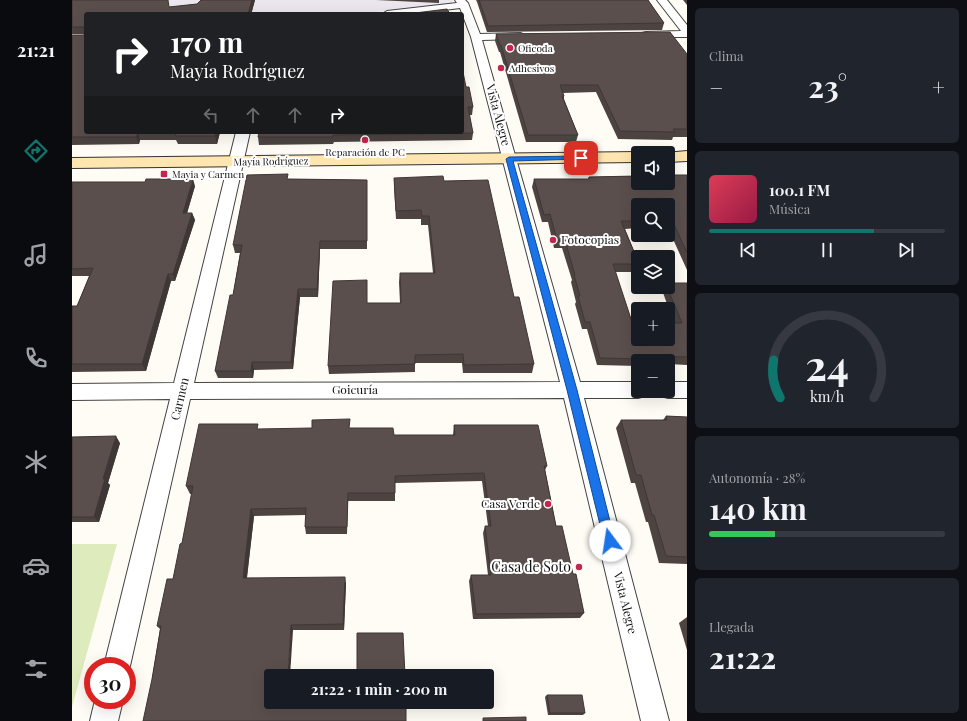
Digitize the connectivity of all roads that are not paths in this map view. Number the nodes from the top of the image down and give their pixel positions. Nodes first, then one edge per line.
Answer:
1 (662, 0) edge
2 (462, 2) edge
3 (400, 12) edge
4 (687, 33) edge
5 (632, 35) edge
6 (531, 36) edge
7 (476, 37) junction
8 (243, 134) edge
9 (687, 156) edge
10 (631, 157) edge
11 (675, 157) edge
12 (509, 159) junction
13 (237, 161) junction
14 (72, 163) edge
15 (572, 390) junction
16 (631, 390) edge
17 (675, 390) edge
18 (687, 390) edge
19 (182, 391) junction
20 (72, 392) edge
21 (119, 657) edge
22 (107, 709) edge
23 (104, 721) edge
24 (654, 721) edge

1 - 4 street
2 - 3 street
2 - 7 street, Vista Alegre
4 - 5 street
6 - 7 street
7 - 12 street, Vista Alegre
8 - 13 street, Carmen
9 - 11 main road
10 - 12 main road, Mayía Rodríguez
12 - 13 main road, Mayía Rodríguez
12 - 15 street, Vista Alegre
13 - 14 main road, Mayía Rodríguez
13 - 19 street, Carmen
15 - 16 street, Goicuría
15 - 19 street, Goicuría
15 - 24 street, Vista Alegre
17 - 18 street
19 - 20 street, Goicuría
19 - 21 street, Carmen
22 - 23 street

